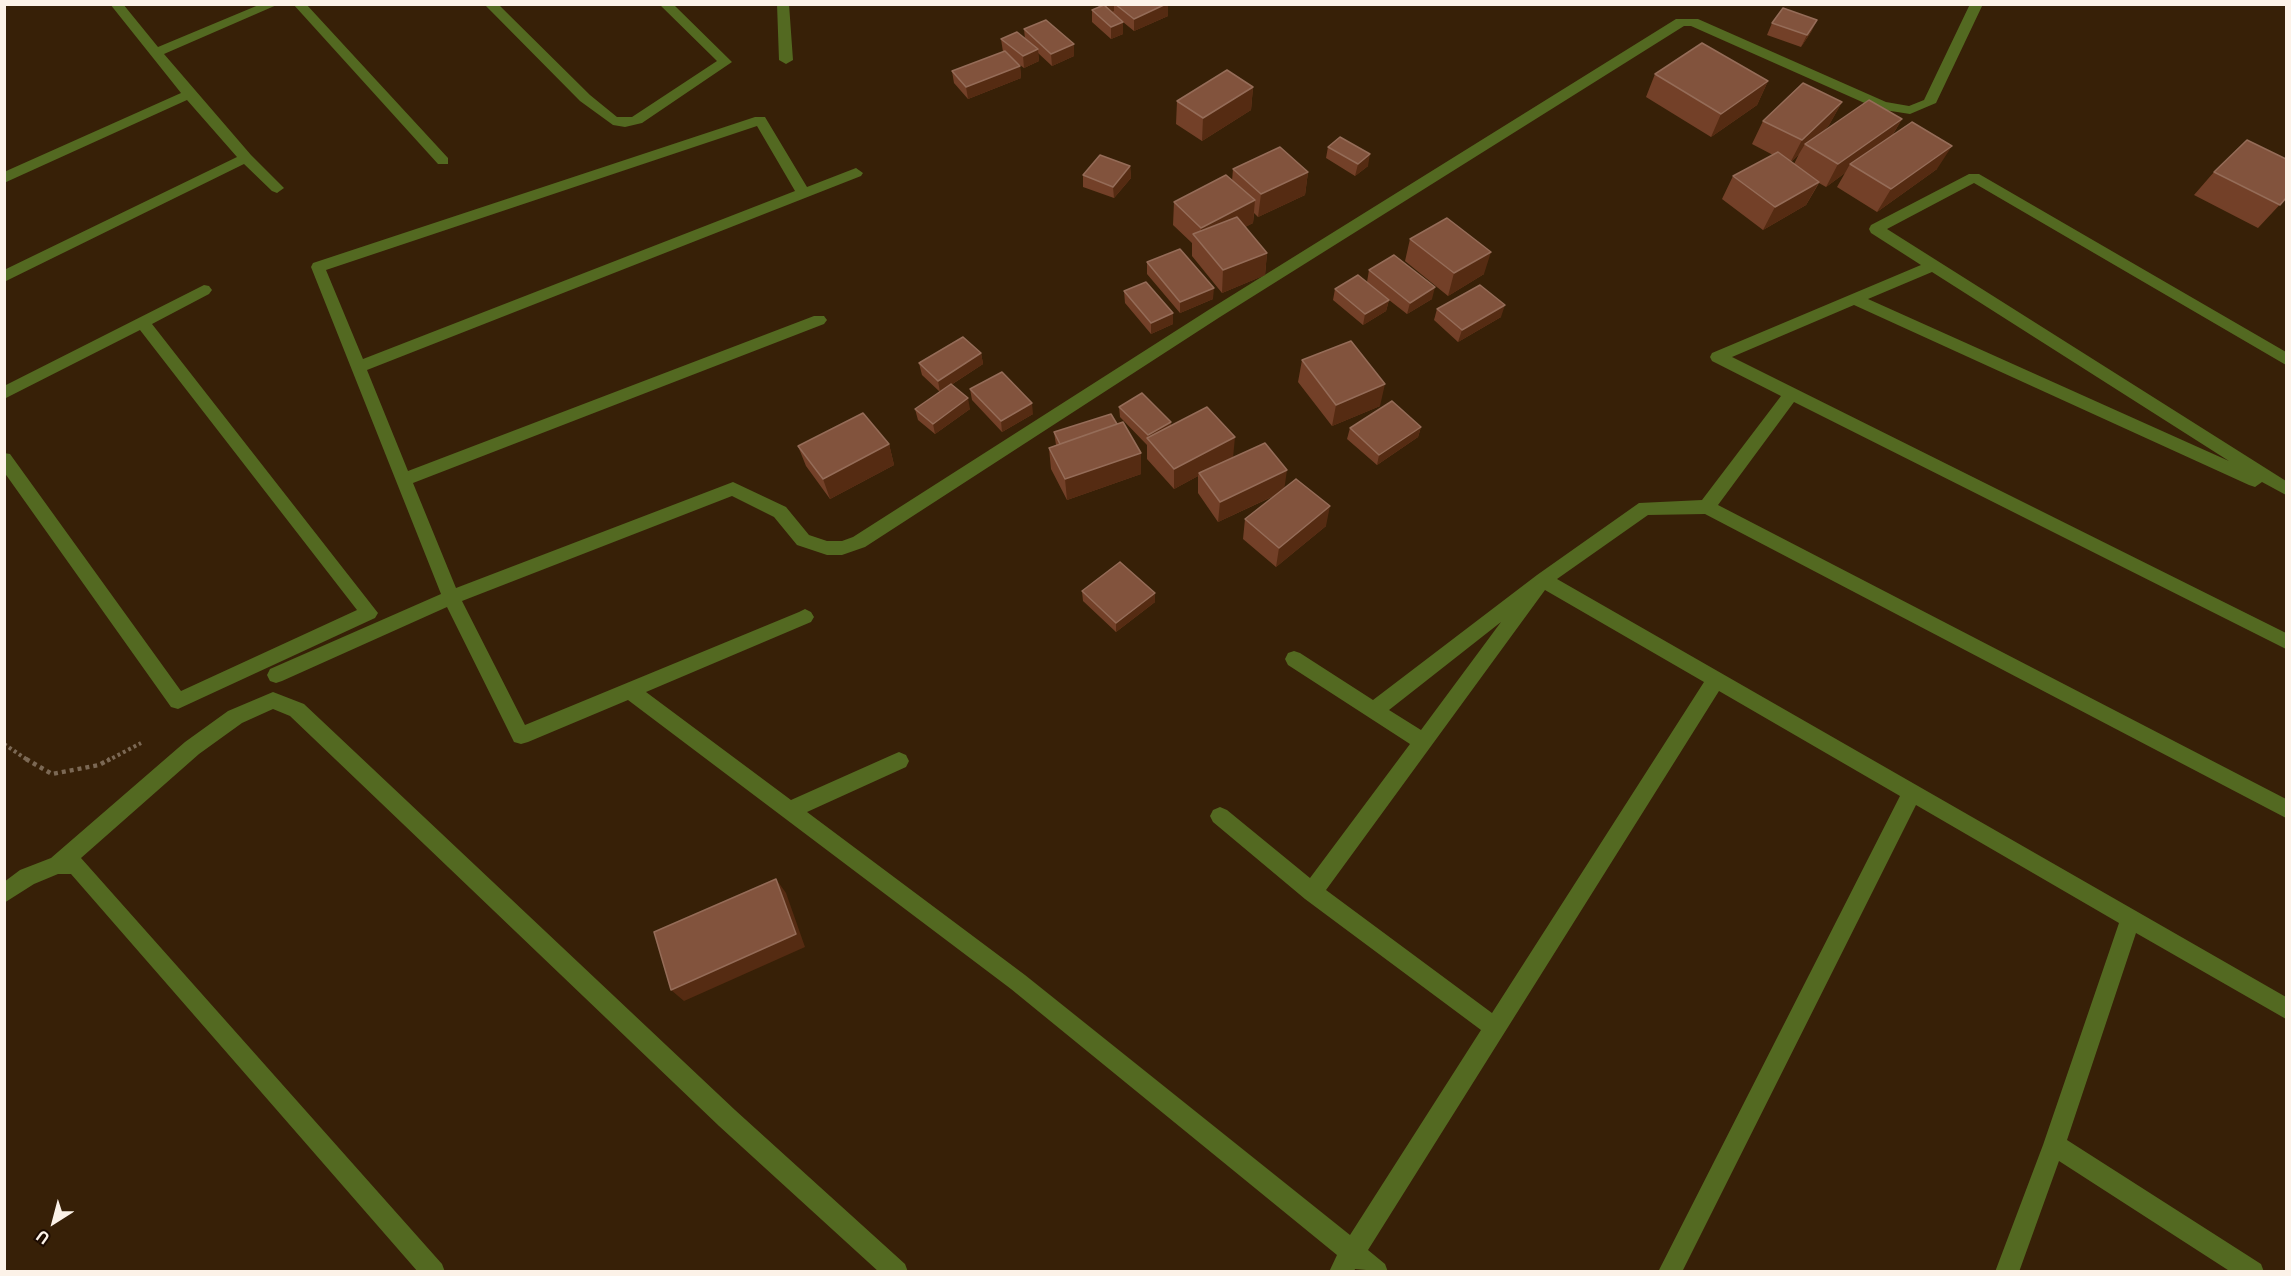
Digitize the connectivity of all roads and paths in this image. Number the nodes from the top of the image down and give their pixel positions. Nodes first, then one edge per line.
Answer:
1 (116, 4) edge
2 (273, 4) edge
3 (298, 4) edge
4 (490, 4) edge
5 (665, 4) edge
6 (783, 4) edge
7 (1977, 4) edge
8 (156, 53) junction
9 (786, 60) dead end
10 (189, 94) junction
11 (246, 158) junction
12 (443, 161) dead end
13 (856, 173) dead end
14 (4, 178) edge
15 (277, 188) dead end
16 (804, 193) junction
17 (1934, 266) junction
18 (4, 277) edge
19 (204, 290) dead end
20 (1856, 300) junction
21 (819, 320) dead end
22 (142, 322) junction
23 (2286, 359) edge
24 (358, 367) junction
25 (4, 393) edge
26 (1790, 396) junction
27 (4, 459) edge
28 (404, 480) junction
29 (2286, 489) edge
30 (2286, 494) edge
31 (1707, 507) junction
32 (1543, 580) junction
33 (451, 598) junction
34 (805, 617) dead end
35 (2286, 641) edge
36 (1294, 658) dead end
37 (276, 675) dead end
38 (1716, 680) junction
39 (630, 690) junction
40 (1374, 710) junction
41 (146, 740) dead end
42 (1423, 742) junction
43 (4, 744) edge
44 (899, 761) dead end
45 (1912, 792) junction
46 (2286, 809) edge
47 (790, 810) junction
48 (1220, 816) dead end
49 (58, 865) junction
50 (1312, 892) junction
51 (4, 894) edge
52 (2131, 918) junction
53 (2286, 1008) edge
54 (1494, 1027) junction
55 (2054, 1144) junction
56 (1351, 1250) junction
57 (434, 1272) edge
58 (897, 1272) edge
59 (1340, 1272) edge
60 (1377, 1272) edge
61 (1669, 1272) edge
62 (2007, 1272) edge
63 (2253, 1272) edge

1 - 8 street
2 - 8 street
3 - 12 street
4 - 5 street
6 - 9 street
7 - 33 street
8 - 10 street
10 - 11 street
10 - 14 street
11 - 15 street
11 - 18 street
13 - 16 street
16 - 24 street
16 - 24 street
17 - 20 street
17 - 23 street
17 - 29 street
19 - 22 street
20 - 26 street
20 - 30 street
21 - 28 street
22 - 25 street
22 - 27 street
24 - 28 street
26 - 31 street
26 - 35 street
28 - 33 street
31 - 32 street
31 - 46 street
32 - 38 street
32 - 40 street
32 - 42 street
33 - 37 street
33 - 39 street
34 - 39 street
36 - 40 street
38 - 45 street
38 - 54 street
39 - 47 street
40 - 42 street
41 - 43 path
42 - 50 street
44 - 47 street
45 - 52 street
45 - 61 street
47 - 56 street
48 - 50 street
49 - 51 street
49 - 57 street
49 - 58 street
50 - 54 street
52 - 53 street
52 - 55 street
54 - 56 street
55 - 62 street
55 - 63 street
56 - 59 street
56 - 60 street

